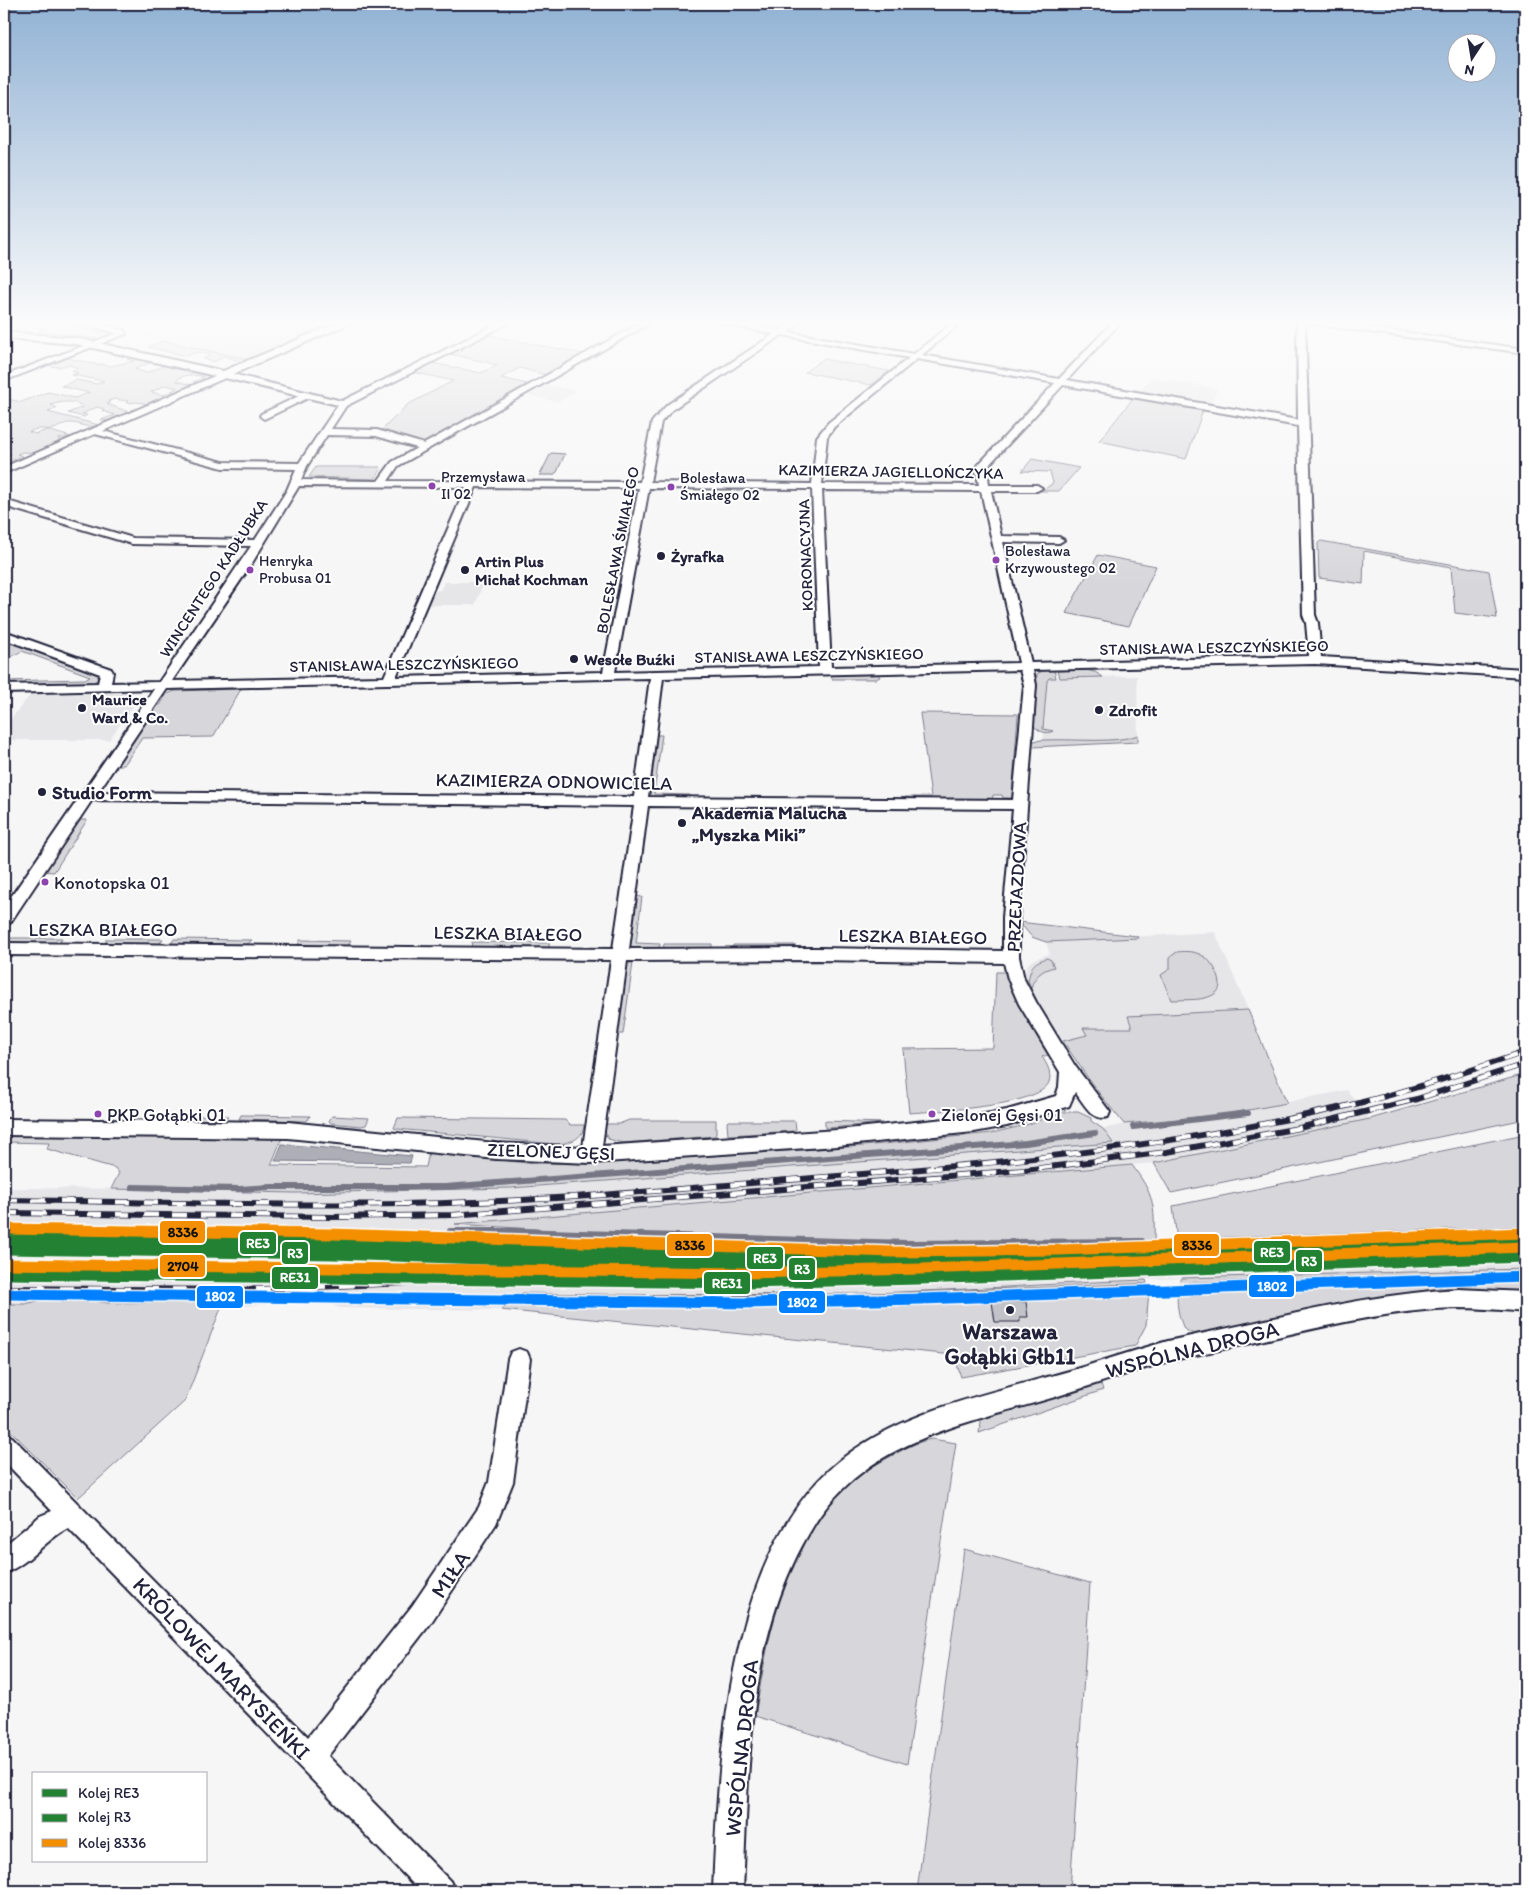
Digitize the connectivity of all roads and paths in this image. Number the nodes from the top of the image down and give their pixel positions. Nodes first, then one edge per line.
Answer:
1 (142, 410) edge
2 (276, 410) edge
3 (339, 410) edge
4 (490, 410) edge
5 (667, 410) edge
6 (849, 410) edge
7 (1034, 410) edge
8 (1225, 410) edge
9 (1302, 410) edge
10 (264, 416) dead end
11 (1303, 424) junction
12 (94, 431) junction
13 (325, 432) junction
14 (425, 447) junction
15 (302, 466) junction
16 (4, 470) edge
17 (295, 483) junction
18 (381, 484) junction
19 (472, 484) junction
20 (645, 484) junction
21 (817, 485) junction
22 (984, 487) junction
23 (1038, 488) dead end
24 (4, 503) edge
25 (998, 539) junction
26 (1059, 540) dead end
27 (259, 543) junction
28 (4, 635) edge
29 (1315, 660) junction
30 (1028, 668) junction
31 (825, 671) junction
32 (1525, 674) edge
33 (657, 675) junction
34 (608, 676) junction
35 (388, 681) junction
36 (162, 686) junction
37 (104, 687) junction
38 (4, 689) edge
39 (87, 796) junction
40 (641, 802) junction
41 (1021, 805) junction
42 (4, 919) edge
43 (4, 948) edge
44 (620, 955) junction
45 (1011, 957) junction
46 (1069, 1071) junction
47 (1101, 1112) dead end
48 (4, 1126) edge
49 (591, 1155) junction
50 (1525, 1302) edge
51 (519, 1359) dead end
52 (4, 1445) edge
53 (72, 1513) junction
54 (4, 1561) edge
55 (309, 1758) junction
56 (440, 1891) edge
57 (728, 1891) edge

1 - 12 street
2 - 10 street
3 - 13 street, WINCENTEGO KADŁUBKA
4 - 14 street
5 - 20 street, BOLESŁAWA ŚMIAŁEGO
6 - 21 street, KORONACYJNA
7 - 22 street
8 - 11 street
9 - 11 street
11 - 29 street
12 - 15 street
12 - 16 street
13 - 14 street
13 - 15 street, WINCENTEGO KADŁUBKA
14 - 18 street
15 - 17 street, WINCENTEGO KADŁUBKA
17 - 18 street, KAZIMIERZA JAGIELLOŃCZYKA
17 - 27 street, WINCENTEGO KADŁUBKA
18 - 19 street, KAZIMIERZA JAGIELLOŃCZYKA
19 - 20 street, KAZIMIERZA JAGIELLOŃCZYKA
19 - 35 street
20 - 21 street, KAZIMIERZA JAGIELLOŃCZYKA
20 - 34 street, BOLESŁAWA ŚMIAŁEGO
21 - 22 street, KAZIMIERZA JAGIELLOŃCZYKA
21 - 31 street, KORONACYJNA
22 - 23 street, KAZIMIERZA JAGIELLOŃCZYKA
22 - 25 street
24 - 27 street
25 - 26 street
25 - 30 street
27 - 36 street, WINCENTEGO KADŁUBKA
28 - 37 street
29 - 30 street, STANISŁAWA LESZCZYŃSKIEGO
29 - 32 street, STANISŁAWA LESZCZYŃSKIEGO
30 - 31 street, STANISŁAWA LESZCZYŃSKIEGO
30 - 41 street, PRZEJAZDOWA
31 - 33 street, STANISŁAWA LESZCZYŃSKIEGO
33 - 34 street, STANISŁAWA LESZCZYŃSKIEGO
33 - 40 street
34 - 35 street, STANISŁAWA LESZCZYŃSKIEGO
35 - 36 street, STANISŁAWA LESZCZYŃSKIEGO
36 - 37 street, STANISŁAWA LESZCZYŃSKIEGO
36 - 39 street, WINCENTEGO KADŁUBKA
37 - 38 street, STANISŁAWA LESZCZYŃSKIEGO
39 - 40 street, KAZIMIERZA ODNOWICIELA
39 - 42 street, WINCENTEGO KADŁUBKA
40 - 41 street, KAZIMIERZA ODNOWICIELA
40 - 44 street
41 - 45 street, PRZEJAZDOWA
43 - 44 street, LESZKA BIAŁEGO
44 - 45 street, LESZKA BIAŁEGO
44 - 49 street
45 - 46 street, PRZEJAZDOWA
46 - 47 street, PRZEJAZDOWA
46 - 49 street, ZIELONEJ GĘSI
48 - 49 street, ZIELONEJ GĘSI
50 - 57 street, WSPÓLNA DROGA
51 - 55 street, MIŁA
52 - 53 street, KRÓLOWEJ MARYSIEŃKI
53 - 54 street
53 - 55 street, KRÓLOWEJ MARYSIEŃKI
55 - 56 street, KRÓLOWEJ MARYSIEŃKI

